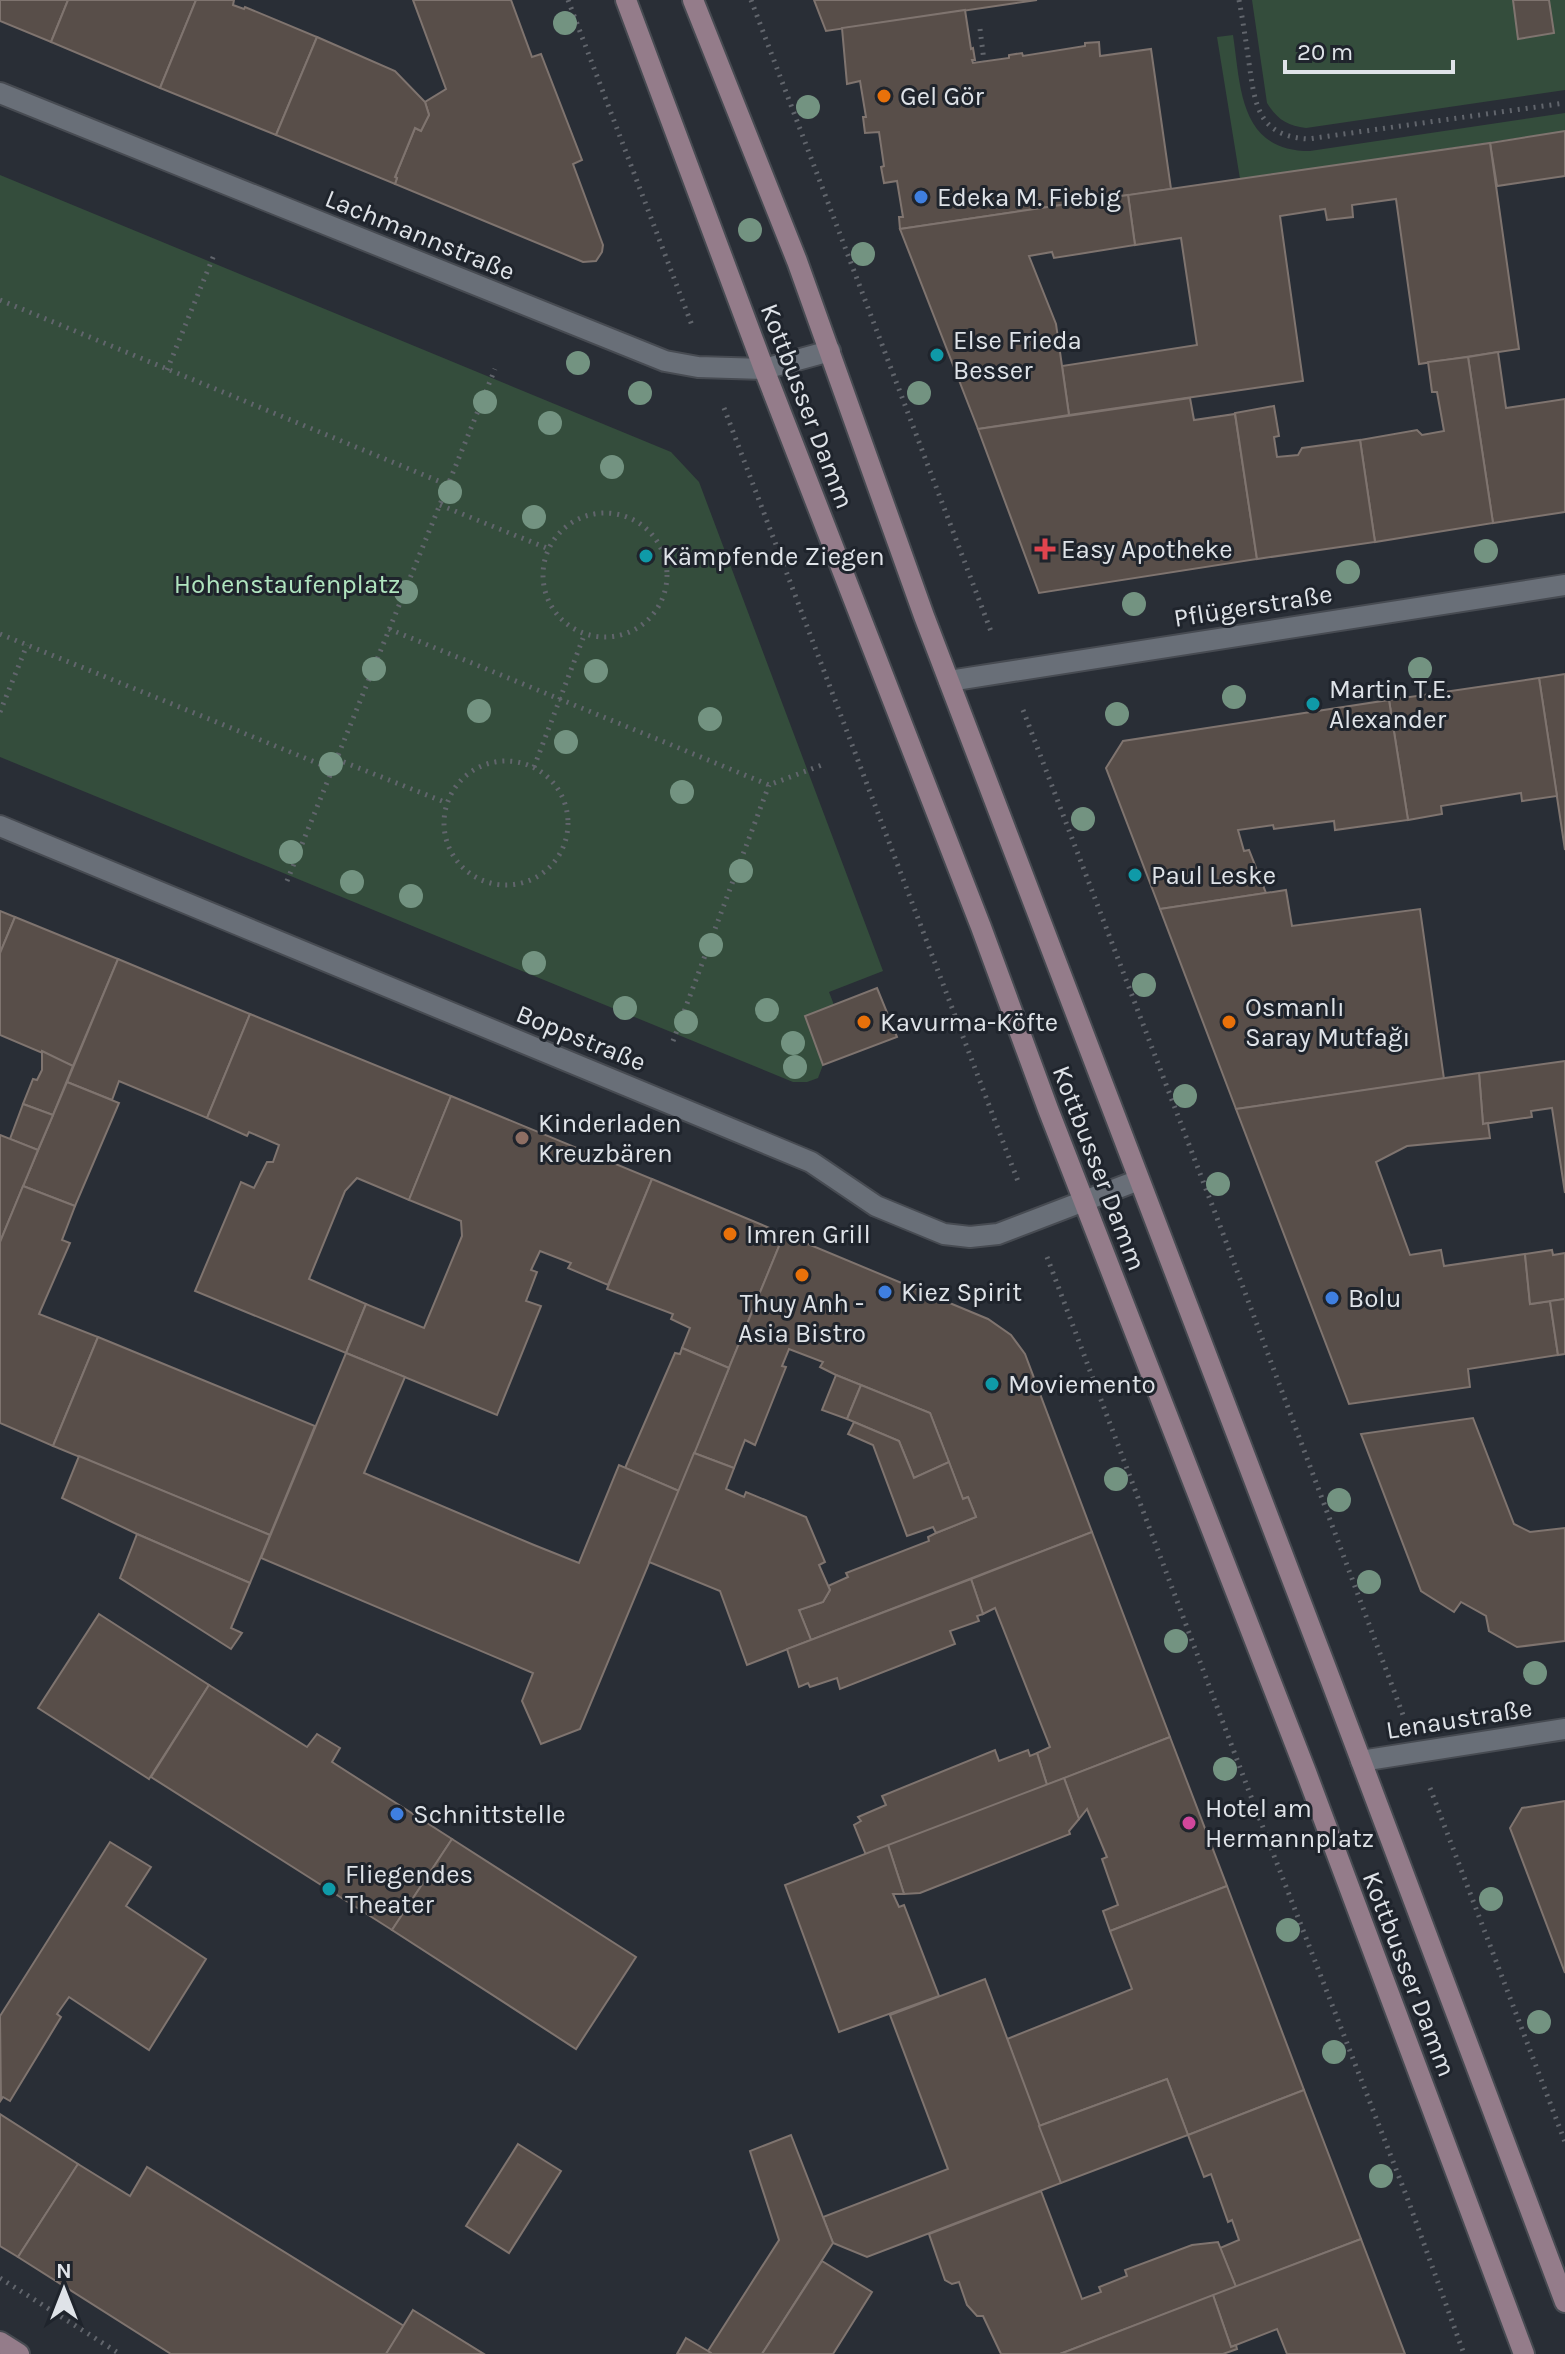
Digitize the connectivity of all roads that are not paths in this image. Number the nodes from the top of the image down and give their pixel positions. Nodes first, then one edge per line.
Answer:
1 (626, 0) edge
2 (693, 0) edge
3 (0, 93) edge
4 (830, 351) junction
5 (764, 369) junction
6 (1565, 585) edge
7 (949, 681) junction
8 (0, 826) edge
9 (1139, 1180) junction
10 (1084, 1203) junction
11 (1565, 1729) edge
12 (1361, 1761) junction
13 (1565, 2302) edge
14 (0, 2342) edge
15 (19, 2354) edge
16 (1524, 2354) edge

1 - 5 main road, Kottbusser Damm
2 - 4 main road, Kottbusser Damm
3 - 5 street, Lachmannstraße
4 - 5 street, Lachmannstraße
4 - 7 main road, Kottbusser Damm
5 - 10 main road, Kottbusser Damm
6 - 7 street, Pflügerstraße
7 - 9 main road, Kottbusser Damm
8 - 10 street, Boppstraße
9 - 10 street, Boppstraße
9 - 12 main road, Kottbusser Damm
10 - 16 main road, Kottbusser Damm
11 - 12 street, Lenaustraße
12 - 13 main road, Kottbusser Damm
14 - 15 main road

